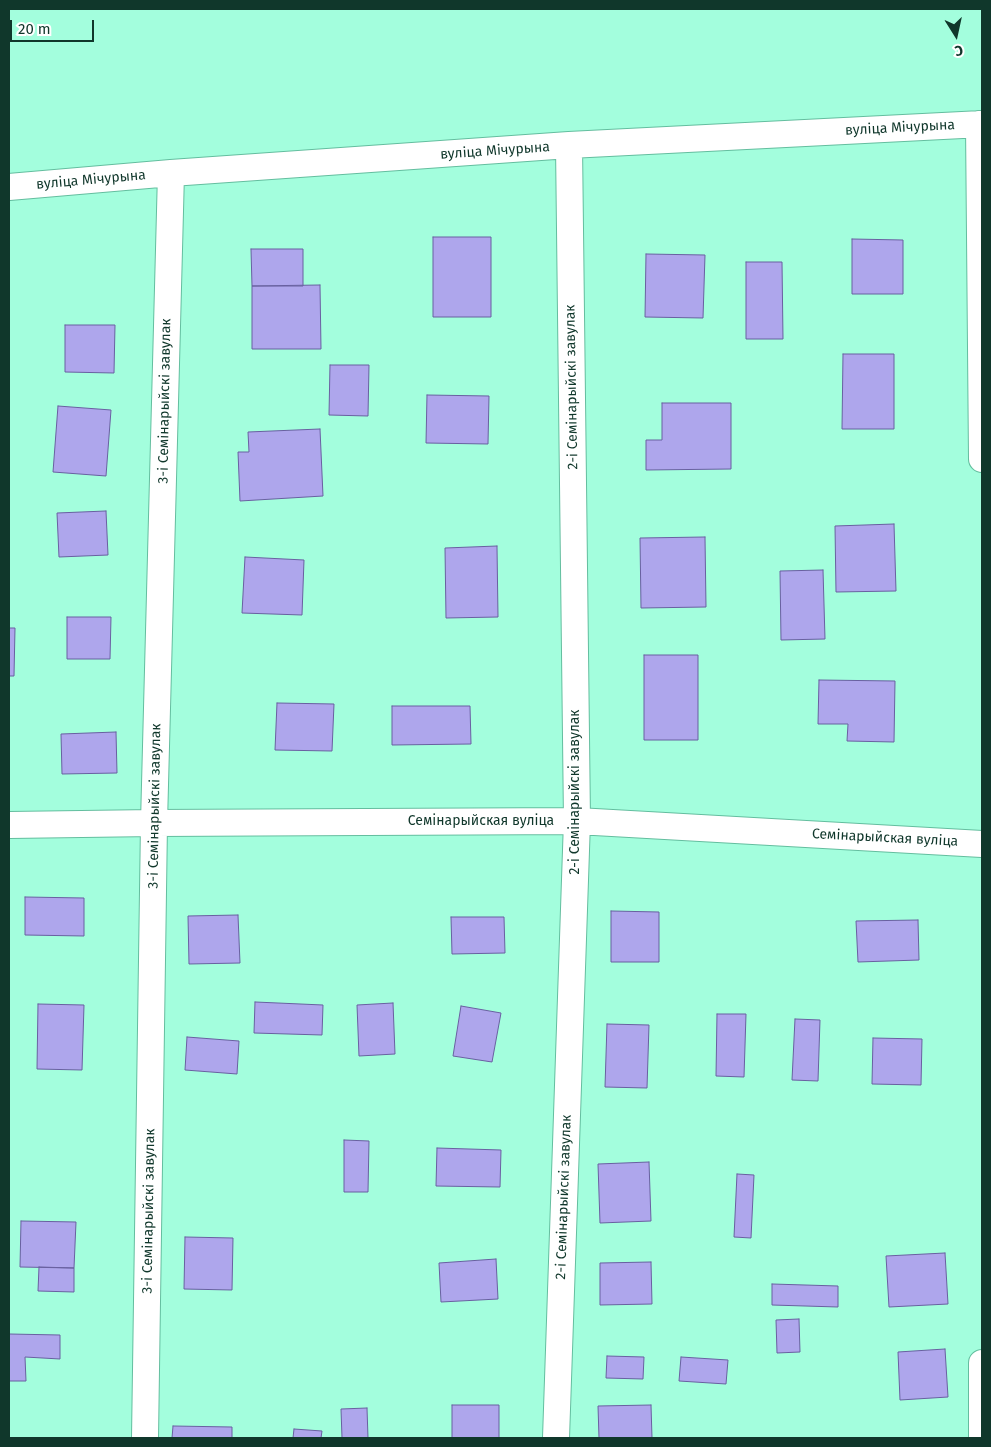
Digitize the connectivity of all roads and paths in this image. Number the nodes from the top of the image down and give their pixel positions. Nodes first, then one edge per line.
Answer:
1 (981, 124) edge
2 (569, 146) junction
3 (171, 173) junction
4 (9, 187) edge
5 (982, 459) edge
6 (577, 821) junction
7 (154, 823) junction
8 (9, 825) edge
9 (982, 844) edge
10 (982, 1363) edge
11 (145, 1438) edge
12 (556, 1438) edge
13 (982, 1438) edge

1 - 2 street, вуліца Мічурына
1 - 5 street
2 - 3 street, вуліца Мічурына
2 - 6 street, 2-і Семінарыйскі завулак
3 - 4 street, вуліца Мічурына
3 - 7 street, 3-і Семінарыйскі завулак
6 - 7 street, Семінарыйская вуліца
6 - 9 street, Семінарыйская вуліца
6 - 12 street, 2-і Семінарыйскі завулак
7 - 8 street, Семінарыйская вуліца
7 - 11 street, 3-і Семінарыйскі завулак
10 - 13 street

